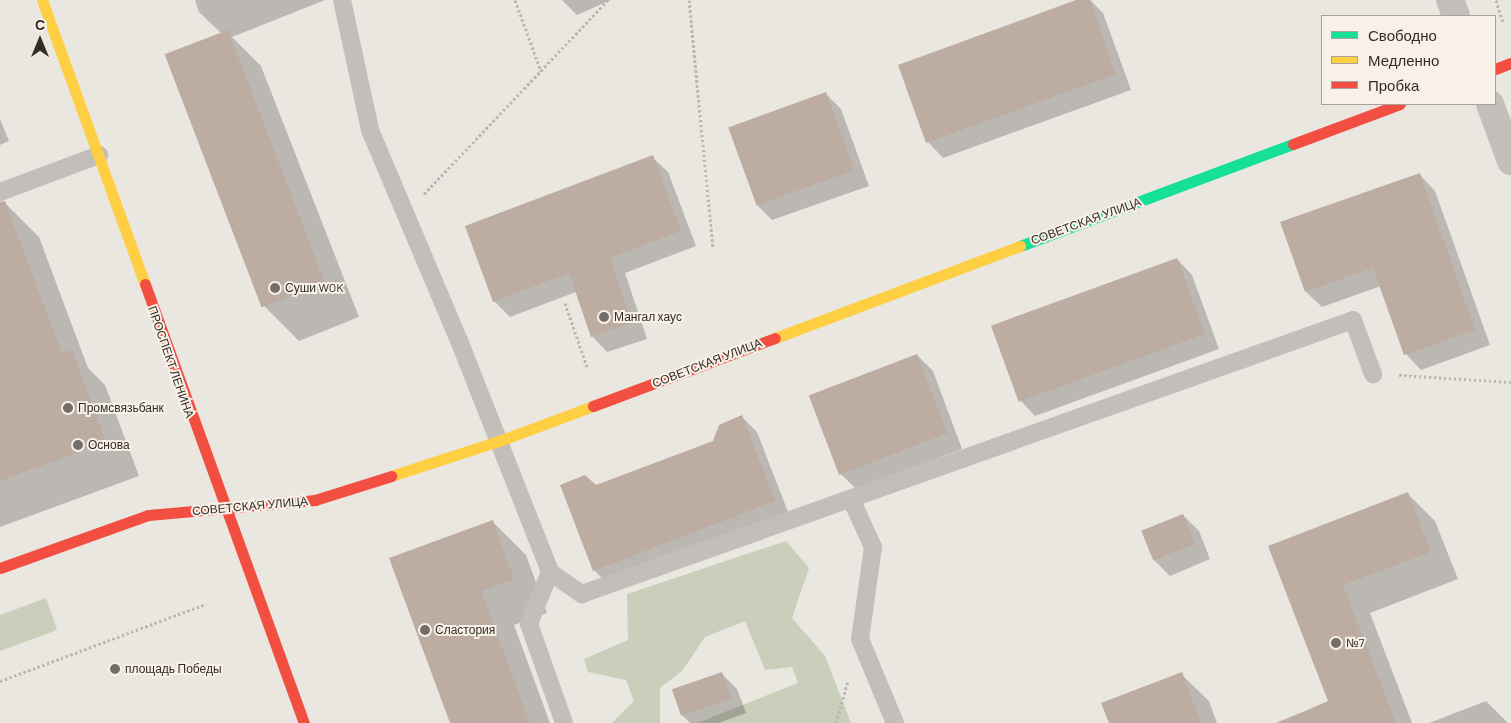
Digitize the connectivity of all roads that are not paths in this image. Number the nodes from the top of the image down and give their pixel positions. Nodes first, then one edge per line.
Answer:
1 (42, 0) edge
2 (342, 0) edge
3 (1450, 0) edge
4 (1456, 15) edge
5 (1511, 63) edge
6 (1496, 69) edge
7 (1397, 105) edge
8 (1490, 105) edge
9 (99, 155) junction
10 (1511, 161) edge
11 (0, 192) edge
12 (1374, 374) road end
13 (499, 441) junction
14 (852, 501) junction
15 (225, 507) junction
16 (0, 568) edge
17 (550, 572) junction
18 (304, 723) edge
19 (564, 723) edge
20 (894, 723) edge

1 - 9 street, ПРОСПЕКТ ЛЕНИНА
2 - 13 lane
3 - 4 street
5 - 6 street
7 - 13 street, СОВЕТСКАЯ УЛИЦА
8 - 10 street
9 - 11 lane
9 - 15 street, ПРОСПЕКТ ЛЕНИНА
12 - 14 lane
13 - 15 street, СОВЕТСКАЯ УЛИЦА
13 - 17 lane
14 - 17 lane
14 - 20 lane
15 - 16 street, СОВЕТСКАЯ УЛИЦА
15 - 18 street, ПРОСПЕКТ ЛЕНИНА
17 - 19 lane

